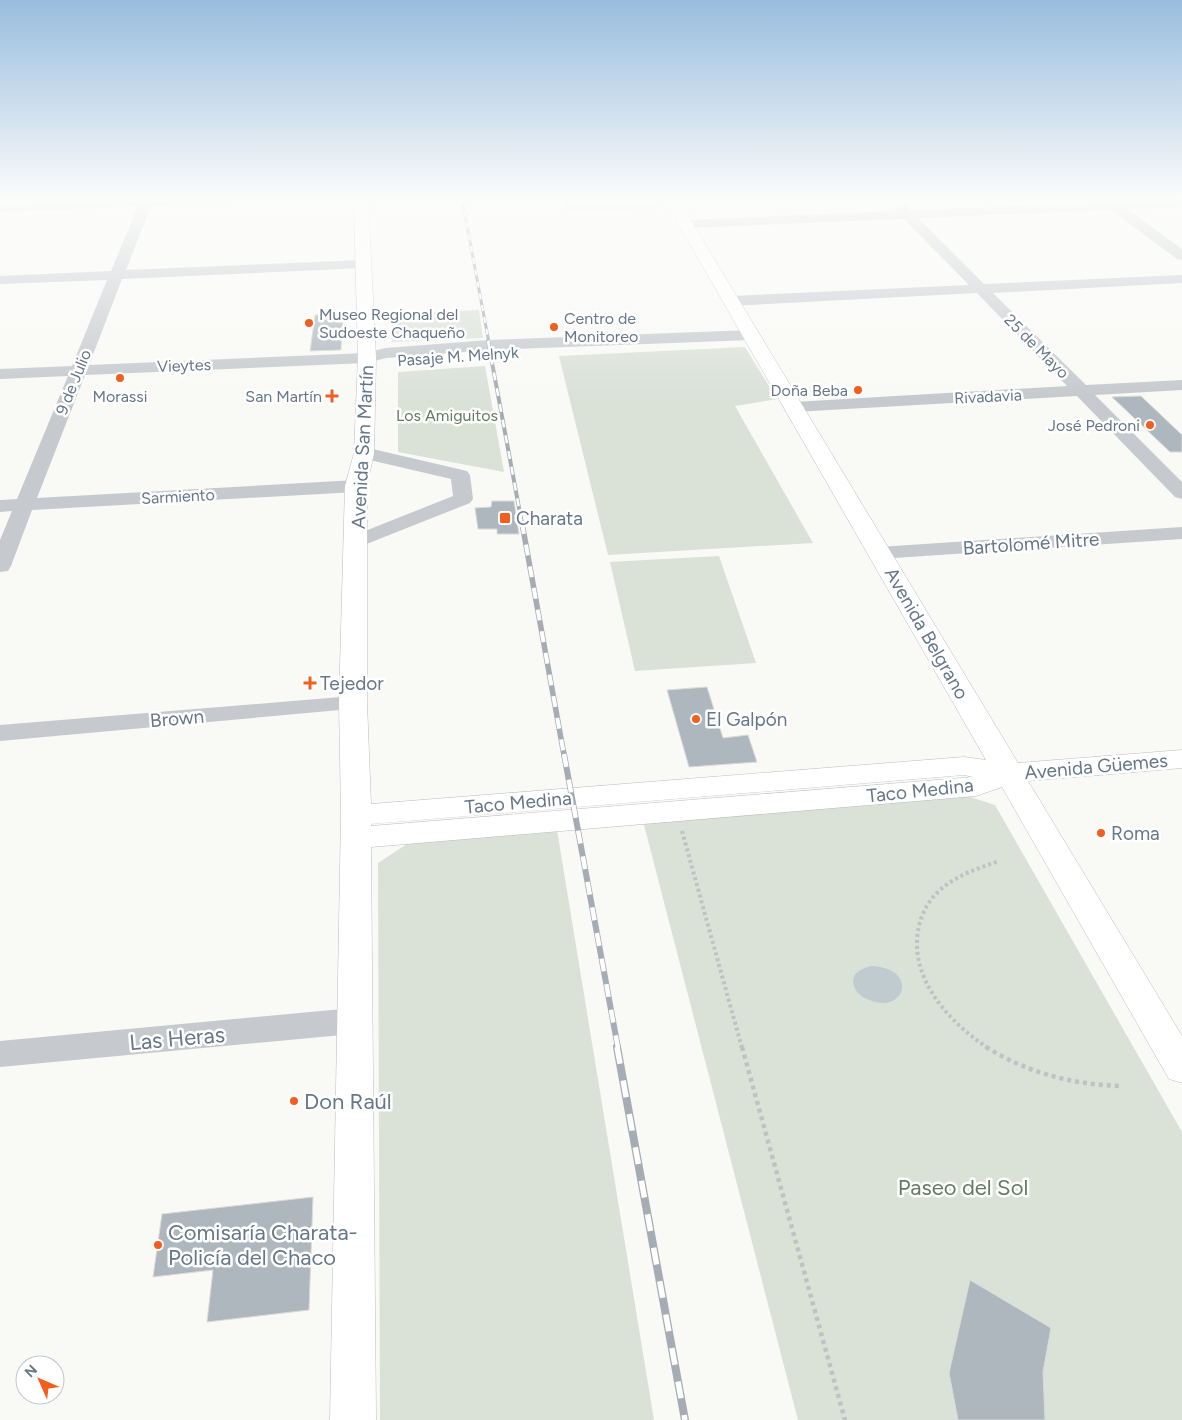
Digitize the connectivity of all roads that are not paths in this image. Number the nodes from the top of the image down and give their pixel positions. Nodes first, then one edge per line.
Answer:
1 (120, 265) edge
2 (335, 265) edge
3 (364, 265) edge
4 (710, 265) edge
5 (958, 265) edge
6 (116, 275) junction
7 (1182, 279) edge
8 (0, 280) edge
9 (981, 289) junction
10 (731, 300) junction
11 (753, 338) junction
12 (367, 358) junction
13 (78, 370) junction
14 (0, 374) edge
15 (1182, 385) edge
16 (1082, 391) junction
17 (794, 407) junction
18 (364, 453) junction
19 (356, 486) junction
20 (1182, 493) edge
21 (24, 505) junction
22 (0, 506) edge
23 (1182, 533) edge
24 (357, 541) junction
25 (879, 553) junction
26 (0, 566) edge
27 (353, 703) junction
28 (0, 733) edge
29 (1182, 759) edge
30 (1009, 773) junction
31 (355, 827) junction
32 (353, 1021) junction
33 (0, 1054) edge
34 (1182, 1068) edge
35 (353, 1420) edge

1 - 6 street, 9 de Julio
2 - 6 street
3 - 12 main road, Avenida San Martín
4 - 10 main road, Avenida Belgrano
5 - 9 street, 25 de Mayo
6 - 8 street
6 - 13 street, 9 de Julio
7 - 9 street
9 - 10 street
9 - 16 street, 25 de Mayo
10 - 11 main road, Avenida Belgrano
11 - 12 street, Pasaje M. Melnyk
11 - 17 main road, Avenida Belgrano
12 - 13 street, Vieytes
12 - 18 main road, Avenida San Martín
13 - 14 street, Vieytes
13 - 21 street, 9 de Julio
15 - 16 street, Rivadavia
16 - 17 street, Rivadavia
16 - 20 street, 25 de Mayo
17 - 25 main road, Avenida Belgrano
18 - 19 main road, Avenida San Martín
18 - 24 street
19 - 21 street, Sarmiento
19 - 24 main road, Avenida San Martín
21 - 22 street, Sarmiento
21 - 26 street, 9 de Julio
23 - 25 street, Bartolomé Mitre
24 - 27 main road, Avenida San Martín
25 - 30 main road, Avenida Belgrano
27 - 28 street, Brown
27 - 31 main road, Avenida San Martín
29 - 30 main road, Avenida Güemes
30 - 31 main road, Taco Medina
30 - 34 main road, Avenida Belgrano
31 - 32 main road, Avenida San Martín
32 - 33 street, Las Heras
32 - 35 main road, Avenida San Martín

